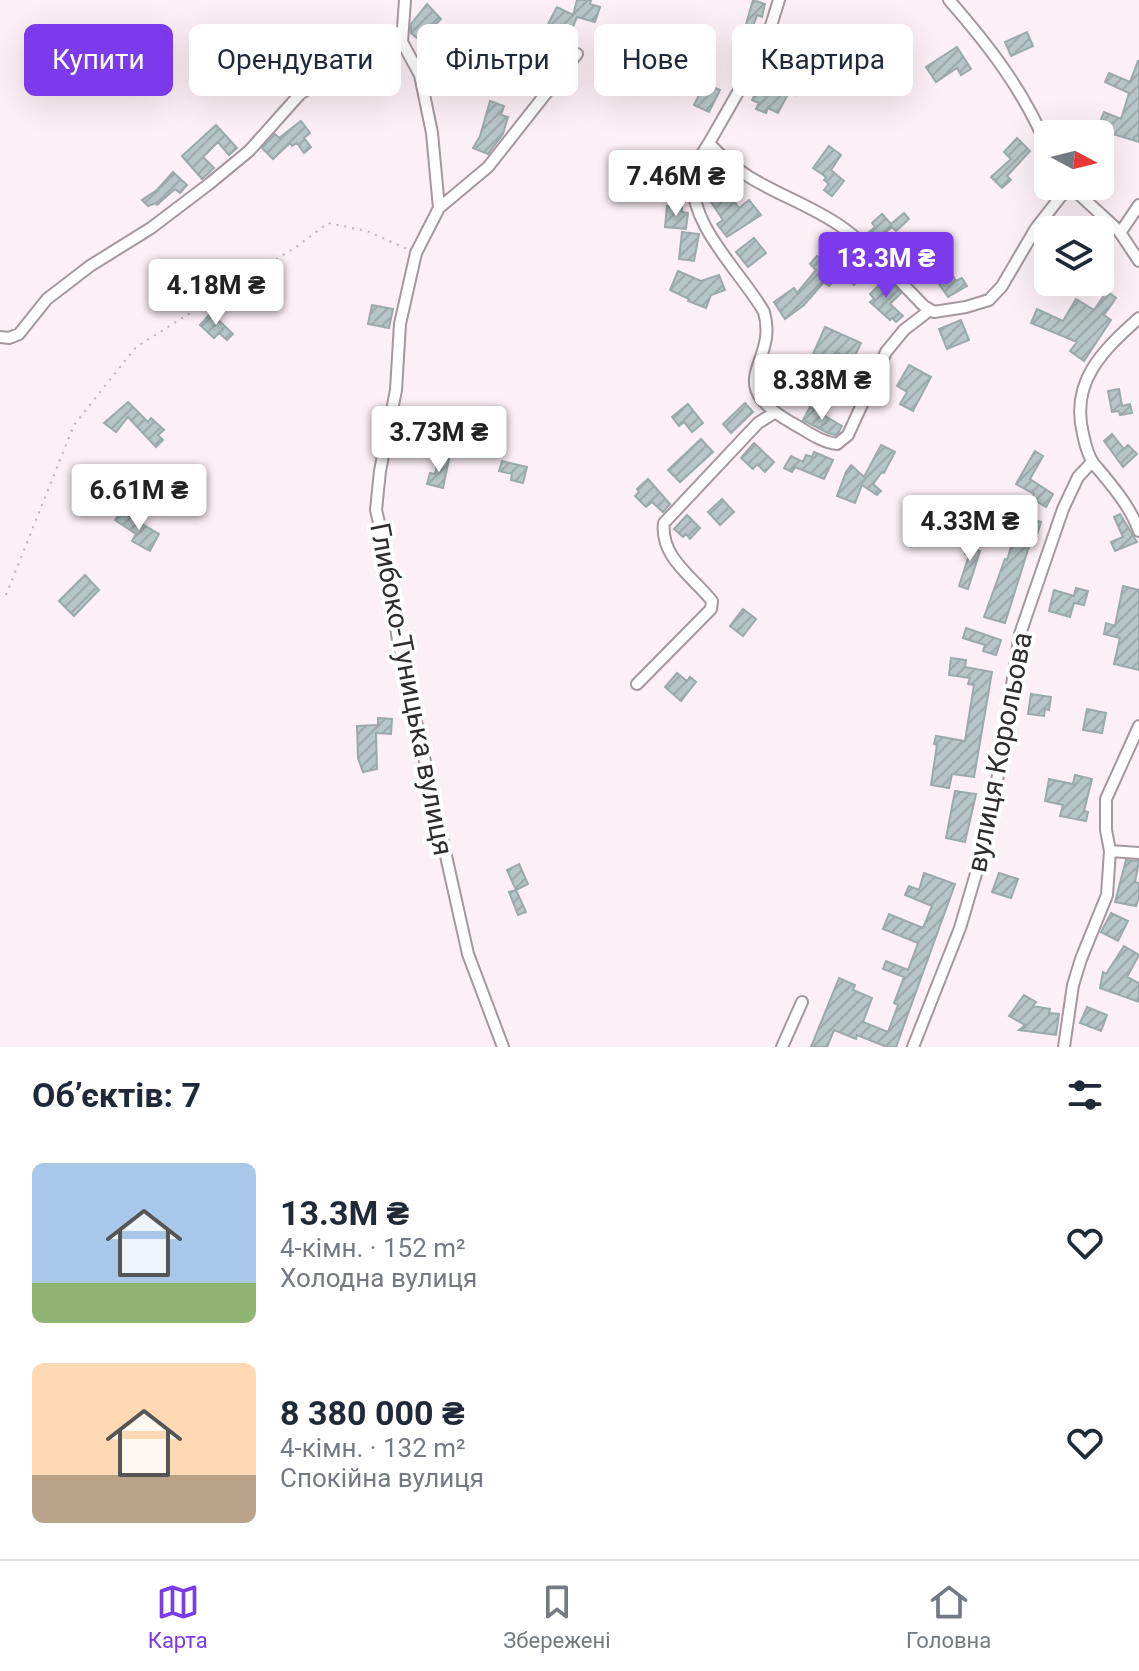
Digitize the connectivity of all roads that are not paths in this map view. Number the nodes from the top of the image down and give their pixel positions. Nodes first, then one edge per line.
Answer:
1 (405, 0) edge
2 (779, 0) edge
3 (949, 0) edge
4 (402, 42) junction
5 (544, 96) edge
6 (1035, 120) edge
7 (709, 143) junction
8 (1058, 200) edge
9 (1084, 200) edge
10 (1139, 205) edge
11 (439, 208) junction
12 (1120, 233) junction
13 (1139, 261) edge
14 (930, 310) junction
15 (1139, 318) edge
16 (0, 337) edge
17 (774, 413) junction
18 (1092, 462) junction
19 (1139, 531) edge
20 (637, 684) dead end
21 (1139, 726) edge
22 (1110, 851) junction
23 (1139, 853) edge
24 (802, 1002) dead end
25 (503, 1047) edge
26 (782, 1047) edge
27 (913, 1047) edge
28 (1064, 1047) edge

1 - 4 street
2 - 7 street
3 - 6 street
4 - 11 street
4 - 16 street
5 - 11 street
7 - 14 street
7 - 17 street
8 - 14 street
9 - 12 street
10 - 12 street
11 - 25 street, Глибоко-Туницька вулиця
12 - 13 street
14 - 17 street
15 - 18 street
17 - 20 street
18 - 19 street
18 - 27 street, вулиця Корольова
21 - 22 street
22 - 23 street
22 - 28 street
24 - 26 street

